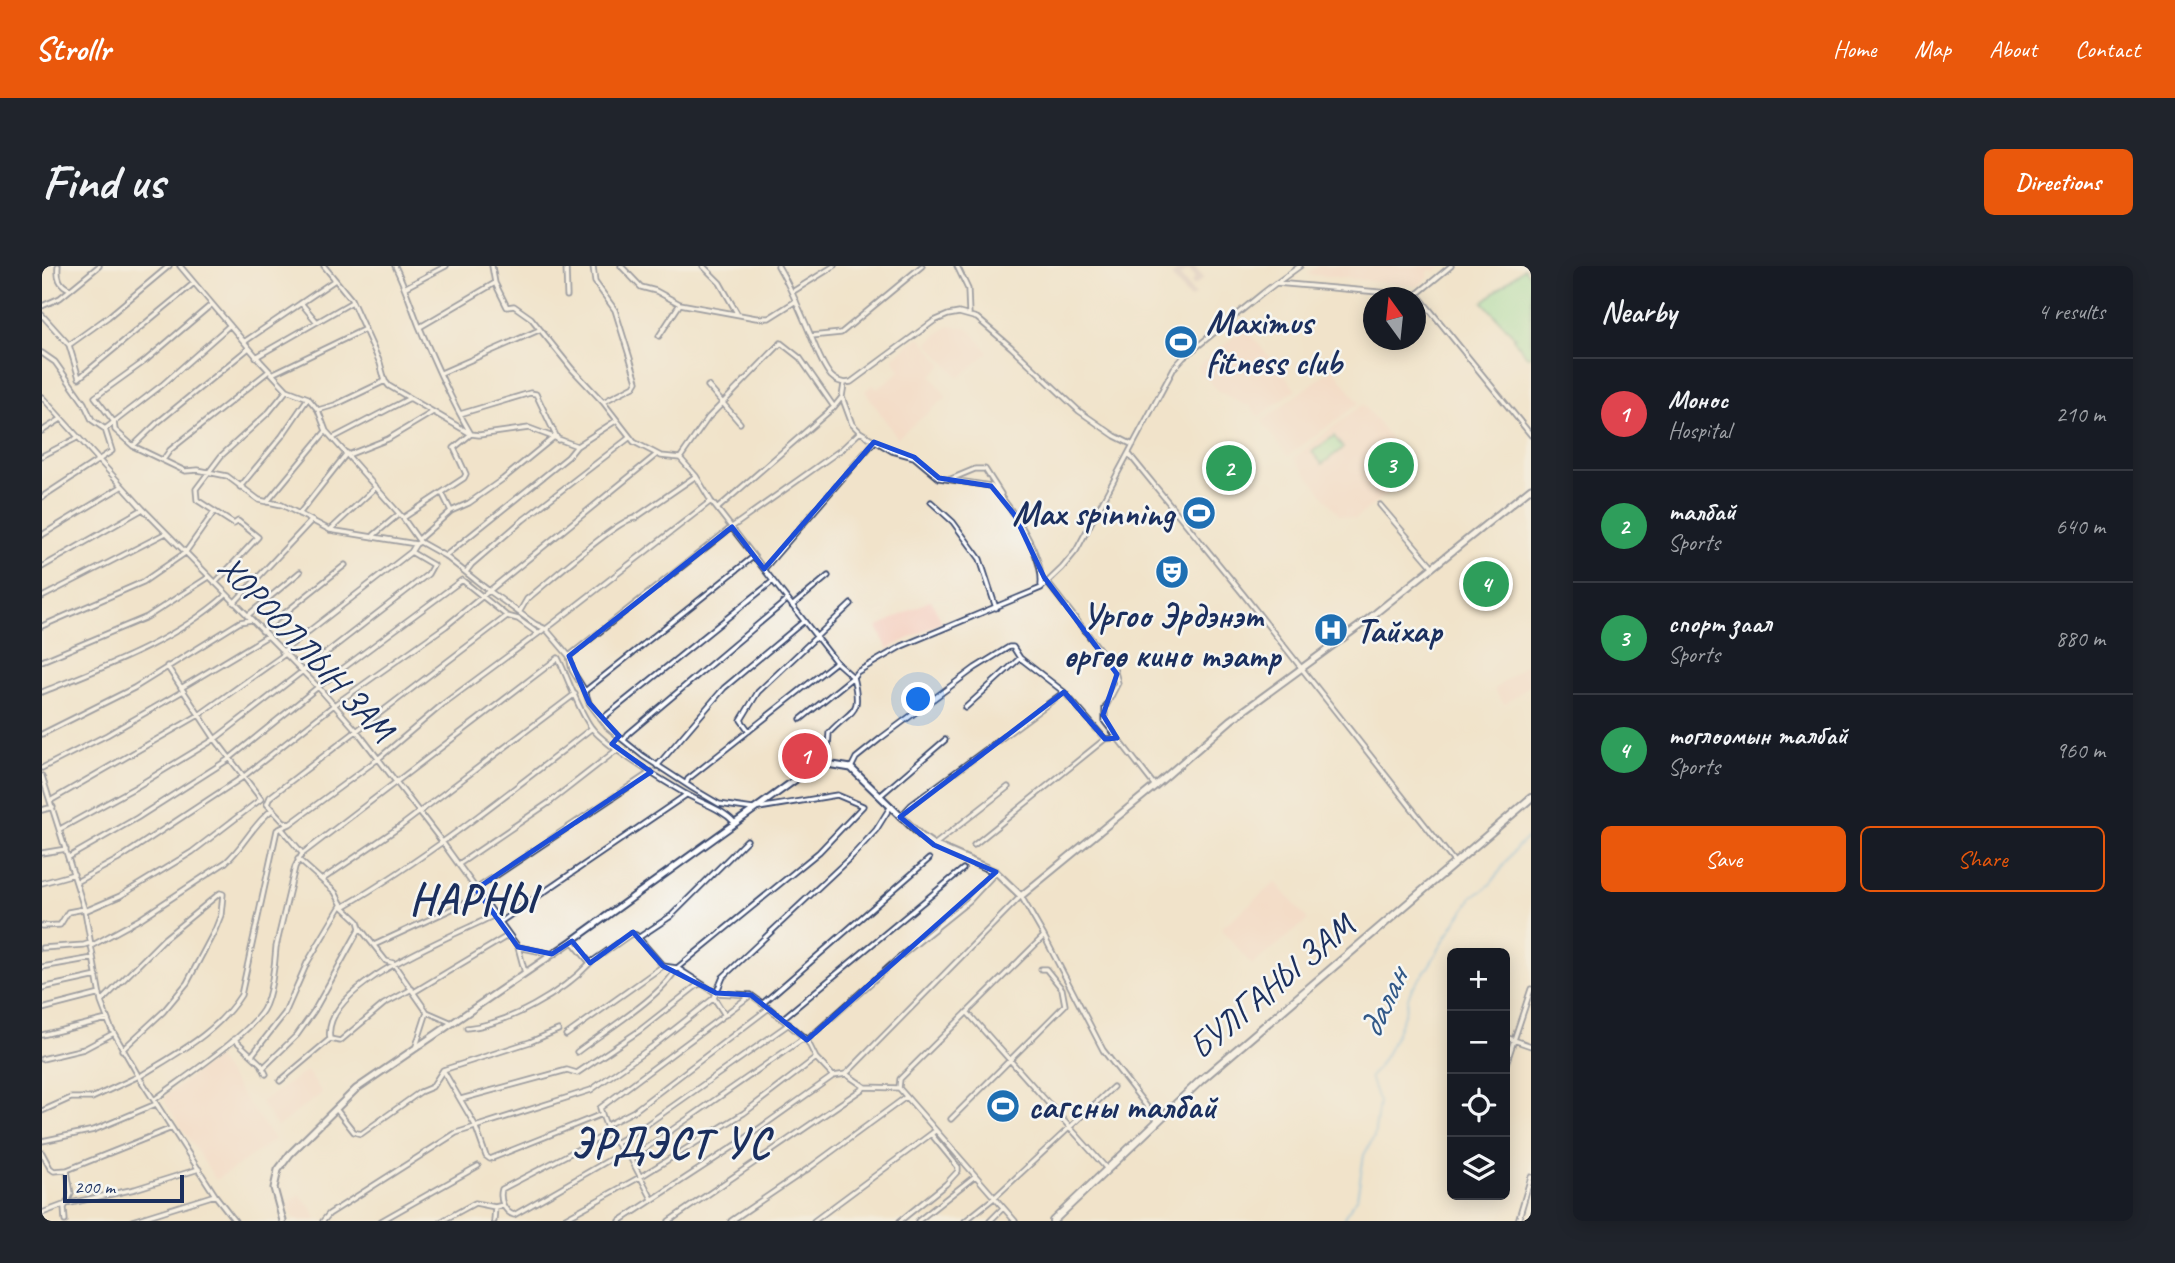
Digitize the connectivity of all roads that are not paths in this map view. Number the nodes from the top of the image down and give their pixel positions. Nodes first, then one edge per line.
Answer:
1 (58, 266) edge
2 (99, 266) edge
3 (169, 266) edge
4 (180, 266) edge
5 (324, 266) edge
6 (395, 266) edge
7 (446, 266) edge
8 (566, 266) edge
9 (593, 266) edge
10 (621, 266) edge
11 (703, 266) edge
12 (778, 266) edge
13 (834, 266) edge
14 (922, 266) edge
15 (957, 266) edge
16 (1300, 266) edge
17 (1451, 266) edge
18 (492, 267) edge
19 (335, 280) junction
20 (194, 283) junction
21 (495, 283) junction
22 (1276, 283) junction
23 (406, 287) junction
24 (1425, 287) edge
25 (70, 289) junction
26 (1363, 291) edge
27 (792, 292) junction
28 (567, 296) dead end
29 (796, 301) junction
30 (352, 302) junction
31 (301, 303) junction
32 (212, 304) junction
33 (680, 304) junction
34 (1426, 304) edge
35 (42, 306) edge
36 (737, 313) junction
37 (969, 314) junction
38 (42, 315) edge
39 (317, 322) junction
40 (230, 325) junction
41 (420, 327) junction
42 (365, 329) junction
43 (539, 330) junction
44 (659, 336) dead end
45 (811, 336) junction
46 (244, 342) junction
47 (69, 345) junction
48 (249, 348) junction
49 (42, 353) edge
50 (256, 357) junction
51 (270, 372) junction
52 (441, 373) junction
53 (384, 381) junction
54 (844, 384) junction
55 (708, 386) dead end
56 (288, 390) junction
57 (842, 397) junction
58 (308, 398) junction
59 (43, 399) edge
60 (408, 399) junction
61 (603, 402) junction
62 (722, 402) junction
63 (834, 407) junction
64 (318, 410) junction
65 (434, 411) junction
66 (460, 414) junction
67 (62, 419) junction
68 (617, 420) junction
69 (114, 422) junction
70 (740, 423) dead end
71 (105, 429) junction
72 (42, 430) edge
73 (326, 431) junction
74 (860, 432) junction
75 (471, 434) junction
76 (1531, 435) edge
77 (77, 438) junction
78 (333, 438) junction
79 (553, 438) junction
80 (629, 438) junction
81 (558, 440) junction
82 (874, 442) junction
83 (1133, 445) junction
84 (133, 446) junction
85 (578, 446) junction
86 (347, 454) junction
87 (656, 454) junction
88 (1128, 454) junction
89 (42, 456) edge
90 (680, 458) junction
91 (163, 460) junction
92 (98, 461) junction
93 (211, 473) junction
94 (696, 476) junction
95 (949, 480) junction
96 (122, 486) junction
97 (376, 486) junction
98 (240, 487) junction
99 (1531, 488) edge
100 (442, 492) junction
101 (42, 497) edge
102 (1004, 500) junction
103 (711, 501) junction
104 (267, 502) junction
105 (931, 502) dead end
106 (1380, 505) dead end
107 (717, 508) junction
108 (143, 509) junction
109 (215, 512) junction
110 (451, 512) junction
111 (299, 514) junction
112 (401, 516) junction
113 (311, 521) junction
114 (732, 527) junction
115 (330, 530) junction
116 (166, 533) junction
117 (42, 535) edge
118 (373, 536) junction
119 (418, 542) junction
120 (411, 552) junction
121 (185, 553) junction
122 (444, 556) junction
123 (754, 556) junction
124 (345, 565) dead end
125 (42, 567) edge
126 (1434, 568) junction
127 (764, 569) junction
128 (300, 572) dead end
129 (466, 572) junction
130 (828, 576) dead end
131 (209, 577) junction
132 (773, 581) junction
133 (1047, 582) junction
134 (215, 583) junction
135 (1041, 588) junction
136 (488, 590) junction
137 (226, 595) junction
138 (481, 596) junction
139 (42, 597) edge
140 (788, 600) junction
141 (234, 603) junction
142 (851, 604) dead end
143 (792, 606) junction
144 (996, 608) junction
145 (520, 611) junction
146 (247, 616) junction
147 (507, 616) junction
148 (251, 620) junction
149 (804, 621) junction
150 (42, 626) edge
151 (545, 629) junction
152 (262, 631) junction
153 (537, 633) junction
154 (267, 636) junction
155 (817, 638) junction
156 (284, 653) junction
157 (569, 656) junction
158 (1020, 658) junction
159 (42, 661) edge
160 (836, 662) junction
161 (167, 666) junction
162 (1301, 670) junction
163 (302, 671) junction
164 (853, 677) junction
165 (318, 687) junction
166 (182, 690) junction
167 (585, 691) junction
168 (42, 692) edge
169 (1064, 692) junction
170 (575, 694) junction
171 (334, 705) junction
172 (965, 708) dead end
173 (199, 715) junction
174 (602, 719) junction
175 (801, 719) dead end
176 (592, 728) junction
177 (357, 731) junction
178 (749, 731) junction
179 (42, 734) edge
180 (619, 736) junction
181 (1117, 738) junction
182 (215, 739) junction
183 (1105, 739) junction
184 (624, 740) junction
185 (945, 740) dead end
186 (612, 744) junction
187 (618, 750) junction
188 (229, 759) junction
189 (378, 759) junction
190 (827, 764) junction
191 (657, 766) junction
192 (42, 768) edge
193 (851, 768) junction
194 (651, 772) junction
195 (42, 776) edge
196 (243, 778) junction
197 (397, 783) junction
198 (685, 784) junction
199 (1155, 786) junction
200 (1008, 787) dead end
201 (686, 794) junction
202 (881, 795) junction
203 (1531, 798) edge
204 (261, 799) junction
205 (50, 801) junction
206 (267, 804) junction
207 (891, 806) junction
208 (52, 807) junction
209 (273, 809) junction
210 (42, 810) edge
211 (753, 810) junction
212 (419, 813) junction
213 (900, 817) junction
214 (734, 822) junction
215 (290, 824) junction
216 (281, 828) junction
217 (60, 829) junction
218 (747, 840) dead end
219 (443, 843) junction
220 (934, 845) junction
221 (974, 845) dead end
222 (66, 849) junction
223 (42, 853) edge
224 (302, 854) junction
225 (69, 857) junction
226 (298, 859) junction
227 (929, 859) dead end
228 (1455, 863) junction
229 (459, 864) junction
230 (963, 869) dead end
231 (996, 872) junction
232 (74, 874) junction
233 (323, 879) junction
234 (76, 882) junction
235 (42, 883) edge
236 (476, 889) junction
237 (481, 895) junction
238 (1021, 896) junction
239 (343, 905) junction
240 (84, 910) junction
241 (495, 915) junction
242 (500, 922) junction
243 (42, 926) edge
244 (360, 928) junction
245 (509, 935) junction
246 (1044, 936) junction
247 (638, 938) junction
248 (572, 940) junction
249 (91, 944) junction
250 (374, 945) junction
251 (518, 947) junction
252 (42, 948) edge
253 (552, 954) junction
254 (93, 958) junction
255 (393, 963) junction
256 (590, 963) junction
257 (663, 966) junction
258 (42, 968) edge
259 (677, 968) junction
260 (1041, 969) dead end
261 (525, 973) junction
262 (97, 976) junction
263 (700, 983) junction
264 (42, 988) edge
265 (1531, 989) edge
266 (413, 990) junction
267 (716, 993) junction
268 (100, 995) junction
269 (751, 995) junction
270 (714, 998) junction
271 (101, 1002) junction
272 (762, 1003) junction
273 (769, 1008) junction
274 (42, 1009) edge
275 (427, 1012) junction
276 (967, 1012) junction
277 (725, 1015) junction
278 (107, 1019) junction
279 (782, 1020) junction
280 (450, 1022) junction
281 (789, 1024) junction
282 (467, 1028) dead end
283 (558, 1030) dead end
284 (114, 1033) junction
285 (42, 1035) edge
286 (566, 1035) dead end
287 (234, 1039) junction
288 (330, 1039) junction
289 (1510, 1039) edge
290 (807, 1040) junction
291 (1514, 1040) junction
292 (416, 1046) junction
293 (1531, 1046) edge
294 (122, 1049) junction
295 (578, 1052) dead end
296 (1510, 1052) edge
297 (252, 1055) junction
298 (816, 1058) junction
299 (42, 1059) edge
300 (1010, 1060) junction
301 (263, 1068) junction
302 (443, 1070) junction
303 (266, 1074) dead end
304 (846, 1074) junction
305 (833, 1076) junction
306 (139, 1077) junction
307 (280, 1082) dead end
308 (865, 1087) junction
309 (1113, 1087) dead end
310 (899, 1088) junction
311 (906, 1097) junction
312 (461, 1099) junction
313 (155, 1102) junction
314 (335, 1108) junction
315 (42, 1111) edge
316 (602, 1114) junction
317 (951, 1119) dead end
318 (1158, 1121) junction
319 (475, 1125) junction
320 (606, 1125) junction
321 (1069, 1127) junction
322 (173, 1128) junction
323 (608, 1133) junction
324 (933, 1133) junction
325 (42, 1142) edge
326 (617, 1142) junction
327 (623, 1152) junction
328 (42, 1153) edge
329 (629, 1155) junction
330 (478, 1166) dead end
331 (50, 1168) junction
332 (199, 1169) junction
333 (1107, 1169) junction
334 (67, 1170) junction
335 (42, 1171) edge
336 (975, 1176) junction
337 (640, 1177) junction
338 (1531, 1177) edge
339 (215, 1195) junction
340 (995, 1199) junction
341 (653, 1200) junction
342 (66, 1204) junction
343 (503, 1205) junction
344 (495, 1207) junction
345 (1003, 1208) junction
346 (42, 1213) edge
347 (65, 1221) edge
348 (132, 1221) edge
349 (235, 1221) edge
350 (283, 1221) edge
351 (323, 1221) edge
352 (381, 1221) edge
353 (442, 1221) edge
354 (493, 1221) edge
355 (560, 1221) edge
356 (620, 1221) edge
357 (668, 1221) edge
358 (731, 1221) edge
359 (814, 1221) edge
360 (900, 1221) edge
361 (918, 1221) edge
362 (965, 1221) edge
363 (990, 1221) edge
364 (1015, 1221) edge
365 (1053, 1221) edge
366 (1518, 1221) edge

1 - 25 street
2 - 25 street
3 - 47 street
4 - 20 street
5 - 19 street
6 - 23 street
7 - 23 street
8 - 28 street
9 - 61 street
10 - 33 street
11 - 36 street
12 - 27 street
13 - 27 street
14 - 45 street
15 - 37 street
16 - 22 street
17 - 24 street
18 - 21 street
19 - 30 street
19 - 31 street
20 - 32 street
20 - 47 street
21 - 41 street
21 - 43 street
22 - 26 street
22 - 83 street
23 - 41 street
25 - 35 street
27 - 29 street
29 - 36 street
29 - 45 street
30 - 39 street
30 - 42 street
31 - 39 street
31 - 46 street
32 - 40 street
32 - 69 street
33 - 36 street
33 - 44 street
34 - 76 street
37 - 54 street
37 - 83 street
38 - 47 street
39 - 50 street
40 - 46 street
40 - 69 street
41 - 52 street
42 - 51 street
42 - 53 street
43 - 52 street
43 - 61 street
45 - 54 street
46 - 48 street
48 - 50 street
48 - 84 street
49 - 71 street
50 - 51 street
51 - 56 street
51 - 91 street
52 - 66 street
53 - 60 street
53 - 64 street
54 - 57 street
55 - 62 street
56 - 58 street
56 - 93 street
57 - 63 street
57 - 74 street
58 - 64 street
58 - 98 street
59 - 67 street, ХОРООЛЛЫН ЗАМ
60 - 65 street
60 - 78 street
61 - 68 street
62 - 63 street
62 - 70 street
62 - 90 street
63 - 107 street
64 - 73 street
65 - 75 street
65 - 86 street
66 - 75 street
66 - 81 street
67 - 72 street
67 - 77 street, ХОРООЛЛЫН ЗАМ
68 - 80 street
68 - 85 street
69 - 71 street
69 - 84 street
71 - 92 street
73 - 78 street
73 - 104 street
74 - 82 street
74 - 114 street
75 - 79 street
75 - 100 street
77 - 89 street
77 - 92 street, ХОРООЛЛЫН ЗАМ
78 - 86 street
79 - 81 street
79 - 110 street
80 - 87 street
80 - 129 street
81 - 85 street
82 - 95 street
82 - 127 street
83 - 88 street
84 - 91 street
85 - 122 street
86 - 97 street
86 - 111 street
87 - 90 street
87 - 136 street
88 - 133 street
88 - 162 street
90 - 94 street
91 - 93 street
92 - 96 street, ХОРООЛЛЫН ЗАМ
92 - 101 street
93 - 98 street
93 - 109 street
94 - 103 street
94 - 145 street
95 - 102 street
95 - 102 street
96 - 108 street, ХОРООЛЛЫН ЗАМ
96 - 117 street
97 - 112 street
97 - 115 street
98 - 104 street
99 - 126 main road
100 - 110 street
100 - 112 street
102 - 135 street
103 - 107 street
103 - 151 street
104 - 111 street
105 - 144 street
106 - 126 street
107 - 114 street
108 - 116 street, ХОРООЛЛЫН ЗАМ
108 - 125 street
109 - 121 street
109 - 134 street
110 - 119 street
111 - 113 street
112 - 118 street
112 - 119 street
113 - 115 street
113 - 141 street
114 - 123 street
114 - 157 street
115 - 118 street
116 - 121 street, ХОРООЛЛЫН ЗАМ
116 - 139 street
118 - 119 street
119 - 120 street
119 - 122 street
120 - 156 street
120 - 163 street
121 - 131 street, ХОРООЛЛЫН ЗАМ
121 - 150 street
122 - 129 street
123 - 127 street
123 - 167 street
124 - 152 street
126 - 162 main road
127 - 132 street
128 - 146 street
129 - 136 street
130 - 143 street
131 - 134 street, ХОРООЛЛЫН ЗАМ
131 - 159 street
132 - 140 street
132 - 174 street
133 - 135 street
133 - 181 street
134 - 137 street, ХОРООЛЛЫН ЗАМ
135 - 144 street
136 - 138 street
136 - 145 street
137 - 141 street, ХОРООЛЛЫН ЗАМ
137 - 168 street
138 - 147 street
138 - 165 street
138 - 171 street
140 - 143 street
140 - 184 street
141 - 146 street, ХОРООЛЛЫН ЗАМ
142 - 155 street
143 - 149 street
144 - 164 street
145 - 151 street
146 - 148 street, ХОРООЛЛЫН ЗАМ
147 - 153 street
147 - 177 street
148 - 152 street, ХОРООЛЛЫН ЗАМ
148 - 161 street
149 - 155 street
149 - 191 street
151 - 153 street
151 - 157 street
152 - 154 street, ХОРООЛЛЫН ЗАМ
153 - 189 street
154 - 156 street, ХОРООЛЛЫН ЗАМ
154 - 166 street
155 - 160 street
155 - 178 street
156 - 163 street, ХОРООЛЛЫН ЗАМ
156 - 173 street
157 - 167 street
158 - 169 street
158 - 172 street
158 - 193 street
160 - 164 street
160 - 178 street
161 - 166 street
161 - 179 street
162 - 199 main road
162 - 228 street
163 - 165 street, ХОРООЛЛЫН ЗАМ
163 - 182 street
164 - 175 street
164 - 190 street
165 - 171 street, ХОРООЛЛЫН ЗАМ
165 - 188 street
166 - 173 street
166 - 192 street
167 - 174 street
169 - 183 street
169 - 213 street
170 - 176 street
170 - 197 street
170 - 212 street
171 - 177 street, ХОРООЛЛЫН ЗАМ
171 - 196 street
173 - 182 street
173 - 205 street
174 - 180 street
176 - 186 street
176 - 219 street
177 - 189 street, ХОРООЛЛЫН ЗАМ
177 - 206 street
178 - 198 street
180 - 184 street
180 - 186 street
181 - 183 street
181 - 199 street
182 - 188 street
182 - 217 street
183 - 221 street
184 - 191 street
185 - 202 street
186 - 187 street
187 - 194 street
187 - 229 street
188 - 196 street
188 - 225 street
189 - 197 street, ХОРООЛЛЫН ЗАМ
189 - 215 street
190 - 193 main road
190 - 211 main road
191 - 198 street
193 - 202 main road
194 - 201 street
194 - 236 street
195 - 205 street
196 - 204 street
196 - 234 street
197 - 212 street, ХОРООЛЛЫН ЗАМ
197 - 224 street
198 - 211 street
199 - 238 main road
200 - 220 street
201 - 214 street
201 - 242 street
202 - 207 main road
203 - 228 highway, БУЛГАНЫ ЗАМ
204 - 206 street
204 - 240 street
205 - 208 street
206 - 209 street
207 - 213 main road
207 - 267 street
208 - 210 street
208 - 217 street
209 - 215 street
209 - 249 street
211 - 214 main road
211 - 259 street
212 - 219 street, ХОРООЛЛЫН ЗАМ
212 - 233 street
213 - 220 main road
214 - 248 main road
215 - 216 street
216 - 224 street
216 - 306 street
217 - 222 street
218 - 247 street
219 - 229 street, ХОРООЛЛЫН ЗАМ
219 - 239 street
220 - 231 main road
222 - 223 street
222 - 225 street
224 - 226 street
225 - 232 street
226 - 233 street
226 - 287 street
227 - 272 street
228 - 318 highway, БУЛГАНЫ ЗАМ
229 - 236 street, ХОРООЛЛЫН ЗАМ
230 - 279 street
231 - 238 main road
231 - 290 street
232 - 234 street
232 - 235 street
233 - 239 street
234 - 240 street
236 - 237 street, ХОРООЛЛЫН ЗАМ
237 - 241 street, ХОРООЛЛЫН ЗАМ
237 - 250 street
238 - 246 street
238 - 304 street
239 - 244 street
239 - 297 street
240 - 243 street
240 - 249 street
241 - 242 street, ХОРООЛЛЫН ЗАМ
241 - 255 street
242 - 245 street, ХОРООЛЛЫН ЗАМ
244 - 250 street
244 - 301 street
245 - 251 street, ХОРООЛЛЫН ЗАМ
245 - 266 street
246 - 276 street
246 - 318 street
247 - 256 street
247 - 257 street
248 - 253 main road
248 - 256 street
249 - 252 street
249 - 254 street
250 - 255 street
251 - 253 street
251 - 261 street, ХОРООЛЛЫН ЗАМ
253 - 261 main road
254 - 258 street
254 - 262 street
255 - 266 street
255 - 288 street
256 - 282 street
257 - 259 street
257 - 286 street
259 - 263 street
259 - 295 street
260 - 300 street
261 - 280 main road
262 - 264 street
262 - 268 street
263 - 267 street
263 - 312 street
265 - 291 street
266 - 275 street
266 - 288 street
267 - 269 street
267 - 270 street
268 - 271 street
268 - 274 street
269 - 272 street
269 - 277 street
270 - 277 street
270 - 319 street
271 - 278 street
271 - 294 street
272 - 273 street
273 - 279 street
273 - 320 street
275 - 280 street
275 - 292 street
276 - 300 street
276 - 310 street
277 - 316 street
278 - 284 street
278 - 285 street
279 - 281 street
280 - 292 main road
281 - 290 street
281 - 326 street
283 - 302 street
284 - 294 street
284 - 299 street
287 - 297 street
287 - 313 street
288 - 307 street
289 - 291 street
290 - 298 street
290 - 329 street
291 - 293 street
291 - 296 street
292 - 314 main road
294 - 306 street
297 - 301 street
298 - 305 street
298 - 337 street
300 - 317 street
300 - 321 street
301 - 303 street
302 - 312 street
302 - 314 street
304 - 305 street
304 - 308 street
305 - 341 street
306 - 313 street
306 - 315 street
308 - 310 street
308 - 357 street
309 - 321 street
310 - 311 street
311 - 324 street
311 - 358 street
312 - 319 street
313 - 322 street
313 - 325 street
314 - 350 main road
316 - 319 street
316 - 320 street
318 - 333 highway, БУЛГАНЫ ЗАМ
319 - 351 street
320 - 323 street
321 - 333 street
321 - 340 street
322 - 332 street
322 - 334 street
323 - 326 street
323 - 343 street
324 - 336 street
324 - 359 street
324 - 360 street
326 - 327 street
327 - 329 street
327 - 343 street
328 - 331 street
329 - 337 street
330 - 352 street
331 - 334 street
331 - 335 street
332 - 339 street
332 - 342 street
333 - 365 highway, БУЛГАНЫ ЗАМ
334 - 342 street
336 - 340 street
336 - 361 street
337 - 341 street
337 - 355 street
338 - 366 street
339 - 348 street
339 - 349 street
340 - 345 street
340 - 362 street
341 - 356 street
342 - 346 street
342 - 347 street
343 - 344 street
344 - 353 street
344 - 354 street
345 - 363 street
345 - 364 street

